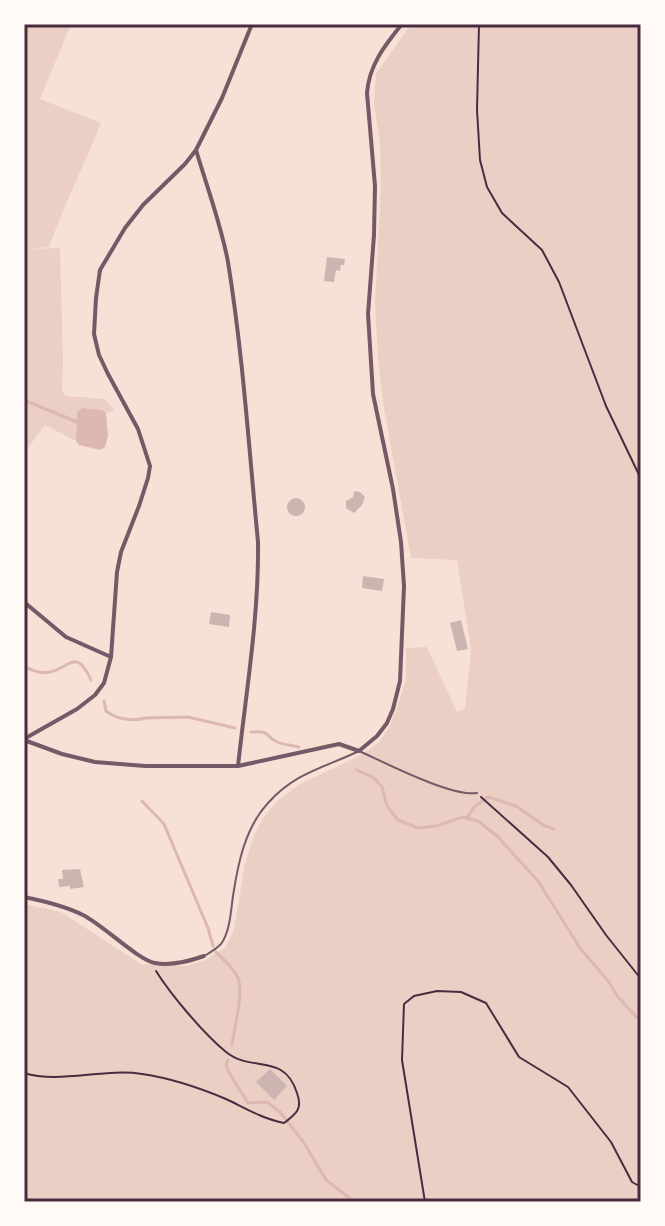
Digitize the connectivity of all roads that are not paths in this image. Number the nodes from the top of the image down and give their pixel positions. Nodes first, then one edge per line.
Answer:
1 (252, 24) edge
2 (402, 24) edge
3 (196, 150) junction
4 (24, 602) edge
5 (111, 657) junction
6 (24, 740) edge
7 (359, 751) junction
8 (238, 766) junction
9 (477, 793) road end
10 (24, 897) edge
11 (204, 956) joint

1 - 3 street
2 - 7 street
3 - 5 street
3 - 8 street
4 - 5 street
5 - 6 street
6 - 8 street
7 - 8 street
7 - 9 lane
7 - 11 lane
10 - 11 street

